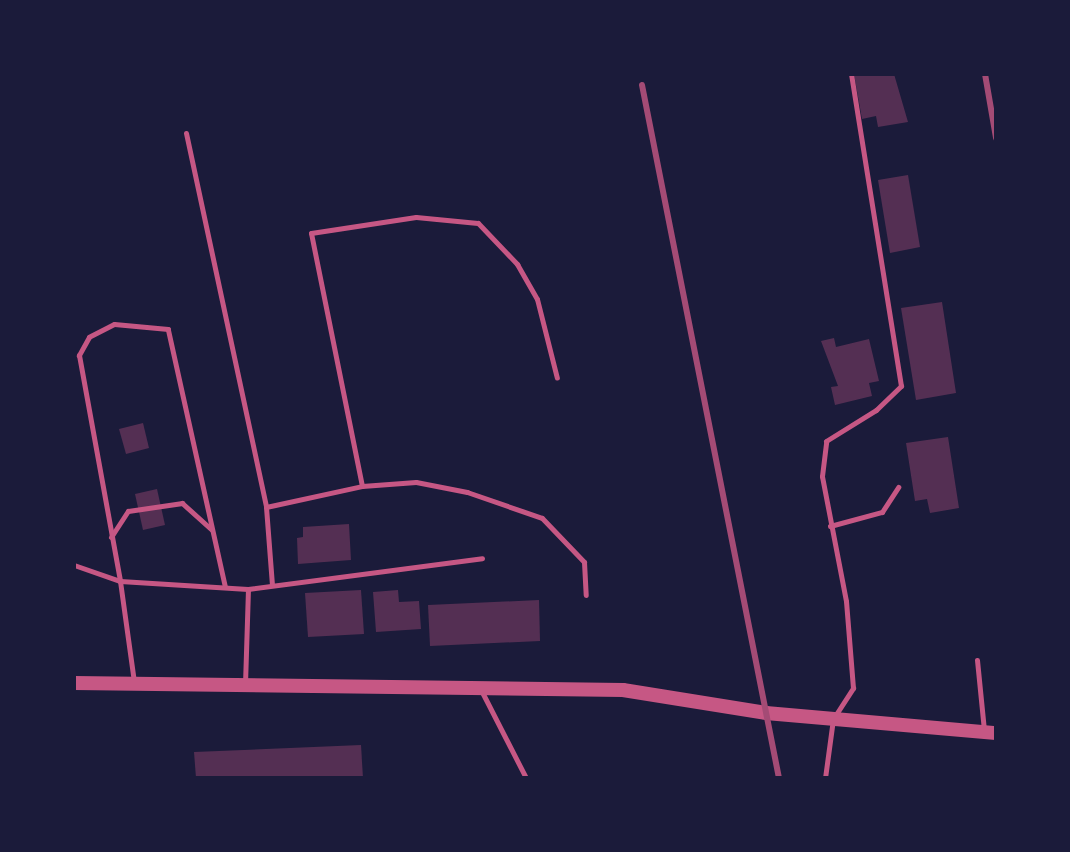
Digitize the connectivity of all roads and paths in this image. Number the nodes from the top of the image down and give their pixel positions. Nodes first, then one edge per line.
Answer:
1 (851, 74) edge
2 (186, 133) dead end
3 (557, 378) dead end
4 (362, 486) junction
5 (898, 487) dead end
6 (266, 507) junction
7 (830, 526) junction
8 (212, 531) junction
9 (111, 537) junction
10 (482, 558) dead end
11 (74, 565) edge
12 (120, 581) junction
13 (272, 585) junction
14 (225, 587) junction
15 (248, 589) junction
16 (586, 595) dead end
17 (977, 660) dead end
18 (74, 683) edge
19 (134, 683) junction
20 (245, 684) junction
21 (480, 687) junction
22 (833, 719) junction
23 (990, 732) edge
24 (526, 778) edge
25 (825, 778) edge

1 - 7 lane
2 - 6 lane
3 - 4 lane
4 - 6 lane
4 - 16 lane
5 - 7 lane
6 - 13 lane
7 - 22 lane
8 - 9 lane
8 - 9 lane
8 - 14 lane
9 - 12 lane
10 - 13 lane
11 - 12 lane
12 - 14 lane
12 - 19 lane
13 - 15 lane
14 - 15 lane
15 - 20 lane
17 - 23 lane
18 - 19 street
19 - 20 street
20 - 21 street
21 - 22 street
21 - 24 lane
22 - 23 street
22 - 25 lane

